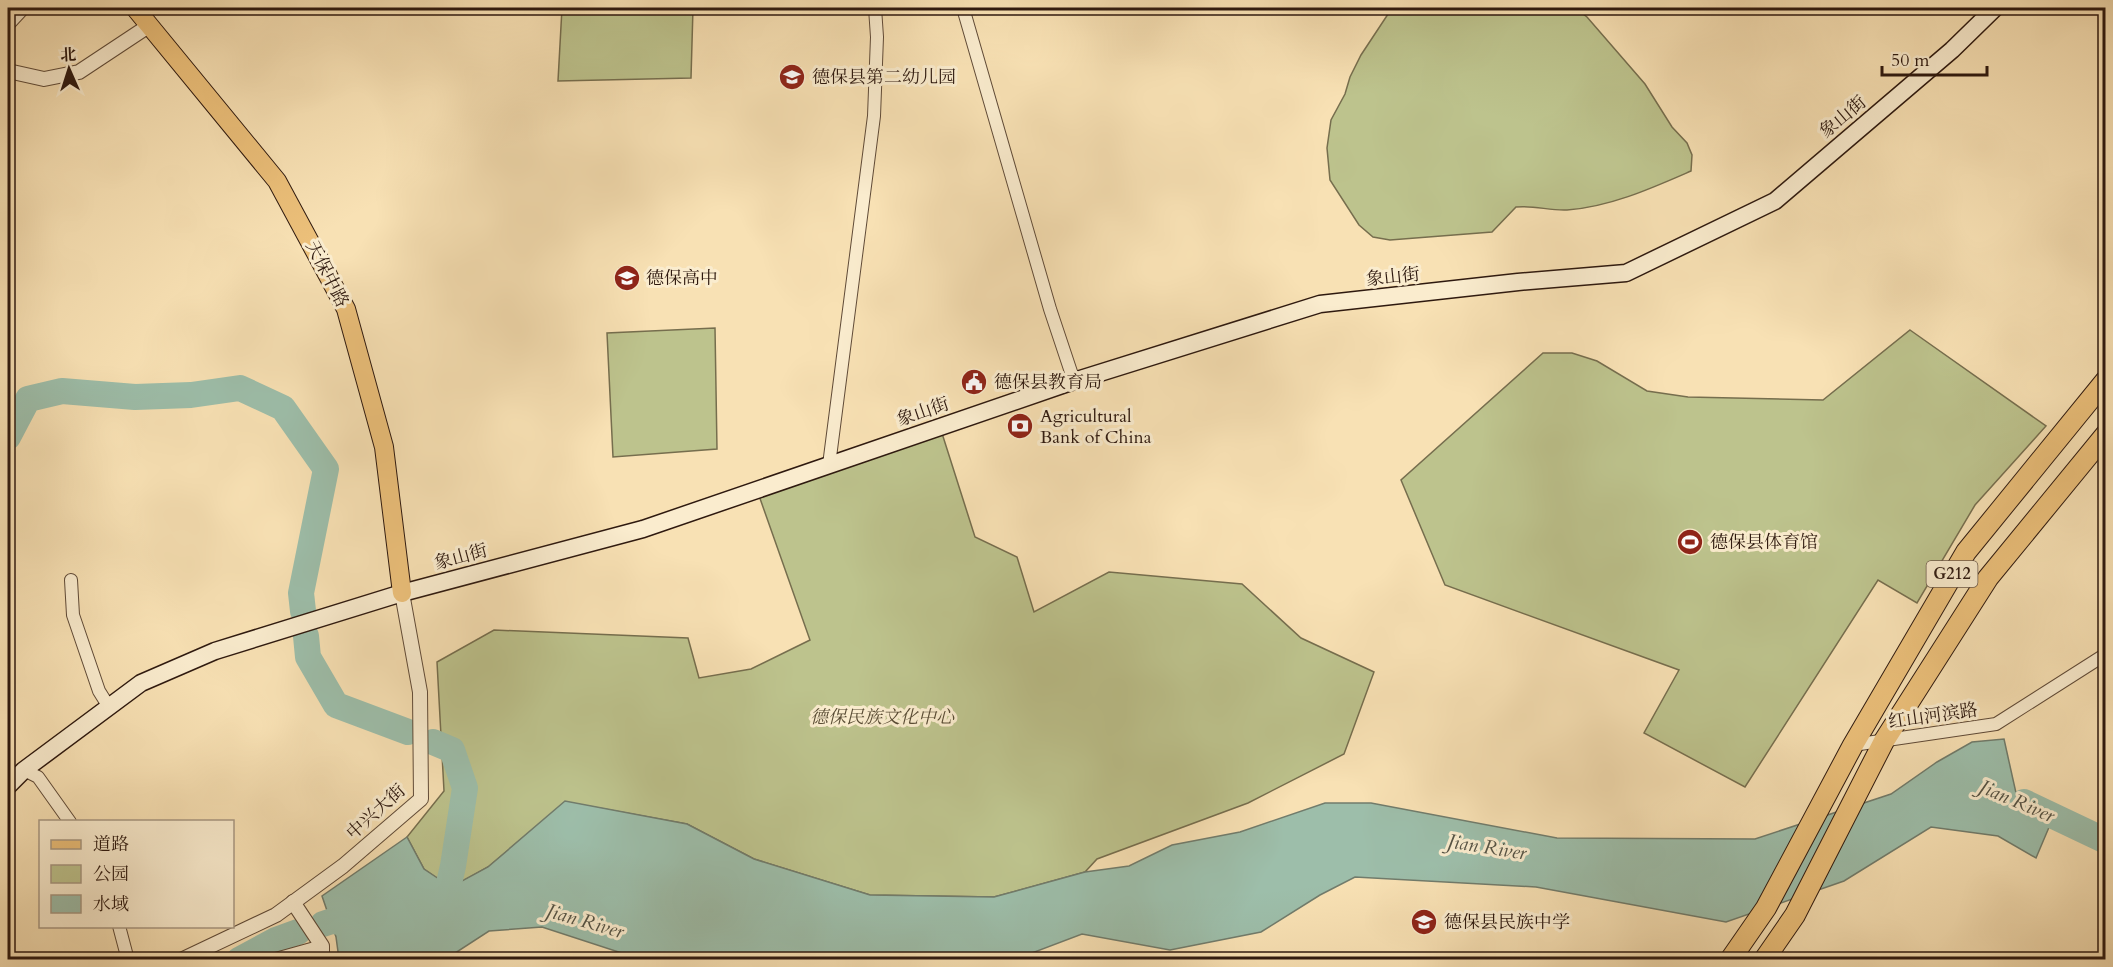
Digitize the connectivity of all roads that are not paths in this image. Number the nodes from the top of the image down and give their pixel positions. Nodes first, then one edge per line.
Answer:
1 (19, 8) edge
2 (135, 8) edge
3 (875, 8) edge
4 (963, 8) edge
5 (1995, 8) edge
6 (8, 25) edge
7 (150, 25) junction
8 (8, 71) edge
9 (2106, 380) edge
10 (1074, 381) junction
11 (2106, 434) edge
12 (829, 465) junction
13 (71, 580) dead end
14 (402, 593) junction
15 (2106, 654) edge
16 (109, 707) junction
17 (1884, 741) junction
18 (1853, 746) junction
19 (24, 770) junction
20 (8, 786) edge
21 (69, 820) edge
22 (293, 902) junction
23 (119, 928) edge
24 (322, 953) edge
25 (128, 960) edge
26 (180, 960) edge
27 (272, 960) edge
28 (1730, 960) edge
29 (1764, 960) edge

1 - 6 street
2 - 7 main road, 天保中路
3 - 12 street
4 - 10 street
5 - 10 main road, 象山街
7 - 8 street
7 - 14 main road, 天保中路
9 - 18 highway, G212
10 - 12 main road, 象山街
11 - 17 highway, G212
12 - 14 main road, 象山街
13 - 16 street
14 - 16 main road, 象山街
14 - 22 street, 中兴大街
15 - 17 street, 红山河滨路
16 - 19 main road, 象山街
17 - 18 street, 红山河滨路
17 - 29 highway, G212
18 - 28 highway, G212
19 - 20 main road, 象山街
19 - 21 street
22 - 24 street
22 - 26 street, 中兴大街
23 - 25 street
24 - 27 street

